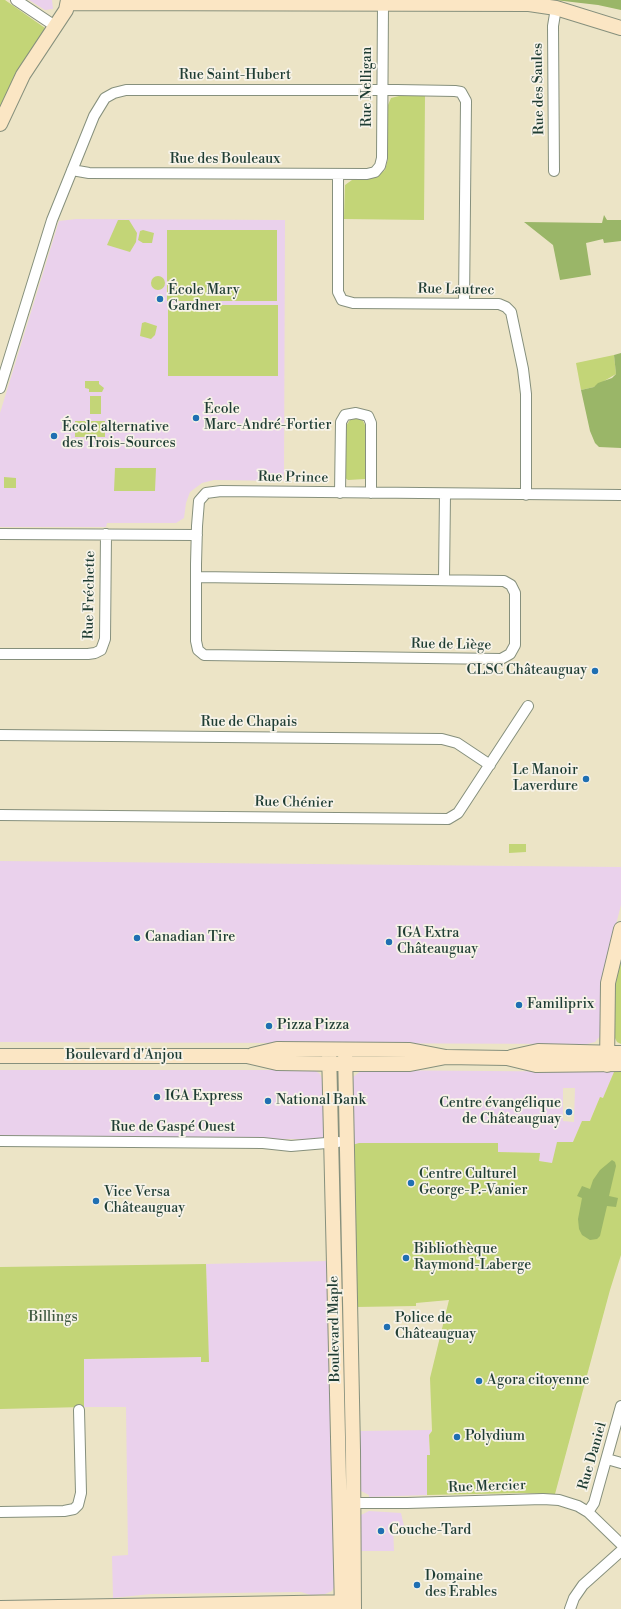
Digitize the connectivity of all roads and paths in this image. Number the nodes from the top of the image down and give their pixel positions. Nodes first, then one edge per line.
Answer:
1 (16, 0) edge
2 (68, 2) edge
3 (501, 2) edge
4 (383, 4) junction
5 (556, 8) junction
6 (55, 26) junction
7 (621, 28) edge
8 (382, 90) junction
9 (0, 124) edge
10 (72, 170) junction
11 (378, 170) joint
12 (554, 171) dead end
13 (338, 174) junction
14 (464, 304) junction
15 (0, 388) edge
16 (340, 493) junction
17 (371, 493) junction
18 (445, 494) junction
19 (526, 495) junction
20 (621, 495) edge
21 (0, 534) edge
22 (106, 534) junction
23 (197, 535) junction
24 (196, 577) junction
25 (444, 579) junction
26 (0, 654) edge
27 (528, 706) dead end
28 (0, 735) edge
29 (490, 765) junction
30 (0, 815) edge
31 (621, 929) edge
32 (329, 1050) junction
33 (345, 1050) junction
34 (0, 1056) edge
35 (248, 1056) junction
36 (446, 1057) junction
37 (614, 1058) edge
38 (329, 1064) junction
39 (345, 1064) junction
40 (346, 1140) junction
41 (0, 1141) edge
42 (331, 1144) junction
43 (332, 1188) junction
44 (347, 1188) junction
45 (333, 1229) junction
46 (348, 1229) junction
47 (334, 1274) junction
48 (350, 1274) junction
49 (335, 1343) junction
50 (351, 1343) junction
51 (336, 1373) junction
52 (352, 1373) junction
53 (621, 1406) edge
54 (79, 1410) dead end
55 (338, 1450) junction
56 (353, 1450) junction
57 (607, 1459) junction
58 (621, 1463) edge
59 (354, 1503) junction
60 (339, 1504) junction
61 (0, 1512) edge
62 (588, 1512) junction
63 (621, 1544) edge
64 (621, 1551) edge
65 (348, 1605) edge
66 (252, 1606) edge
67 (0, 1608) edge
68 (570, 1609) edge

1 - 6 street
2 - 4 street
2 - 6 street
3 - 4 street
3 - 5 street
4 - 8 street, Rue Nelligan
5 - 7 street
5 - 12 street, Rue des Saules
6 - 9 street
8 - 10 street, Rue Saint-Hubert
8 - 11 street, Rue Nelligan
8 - 14 street, Rue Saint-Hubert
10 - 13 street, Rue des Bouleaux
10 - 15 street, Rue Saint-Hubert
11 - 13 street, Rue des Bouleaux
13 - 14 street, Rue Lautrec
14 - 19 street, Rue Lautrec
16 - 17 street, Rue Prince
16 - 17 street
16 - 23 street, Rue Prince
17 - 18 street, Rue Prince
18 - 19 street, Rue Prince
18 - 25 street
19 - 20 street, Rue Prince
21 - 22 street
22 - 23 street
22 - 26 street, Rue Fréchette
23 - 24 street, Rue de Liège
24 - 25 street, Rue de Liège
24 - 25 street, Rue de Liège
27 - 29 street, Rue Chénier
28 - 29 street, Rue de Chapais
29 - 30 street, Rue Chénier
31 - 37 street
32 - 33 street, Boulevard d'Anjou
32 - 35 street, Boulevard d'Anjou
32 - 38 street, Boulevard Maple
33 - 36 street, Boulevard d'Anjou
33 - 39 street, Boulevard Maple
34 - 35 street, Boulevard d'Anjou
35 - 38 street, Boulevard d'Anjou
36 - 37 street, Boulevard d'Anjou
36 - 39 street, Boulevard d'Anjou
38 - 39 street, Boulevard d'Anjou
38 - 42 street, Boulevard Maple
39 - 40 street, Boulevard Maple
40 - 42 street, Rue de Gaspé Ouest
40 - 44 street, Boulevard Maple
41 - 42 street, Rue de Gaspé Ouest
42 - 43 street, Boulevard Maple
43 - 44 street
43 - 45 street, Boulevard Maple
44 - 46 street, Boulevard Maple
45 - 46 street
45 - 47 street, Boulevard Maple
46 - 48 street, Boulevard Maple
47 - 48 street
47 - 49 street, Boulevard Maple
48 - 50 street, Boulevard Maple
49 - 50 street
49 - 51 street, Boulevard Maple
50 - 52 street, Boulevard Maple
51 - 52 street
51 - 55 street, Boulevard Maple
52 - 56 street, Boulevard Maple
53 - 57 street, Rue Daniel
54 - 61 street
55 - 56 street
55 - 60 street, Boulevard Maple
56 - 59 street, Boulevard Maple
57 - 58 street
57 - 62 street, Rue Daniel
59 - 60 street, Rue Mercier
59 - 62 street, Rue Mercier
59 - 65 street, Boulevard Maple
60 - 65 street, Boulevard Maple
62 - 63 street, Rue Mercier
64 - 68 street
65 - 66 street
66 - 67 street

